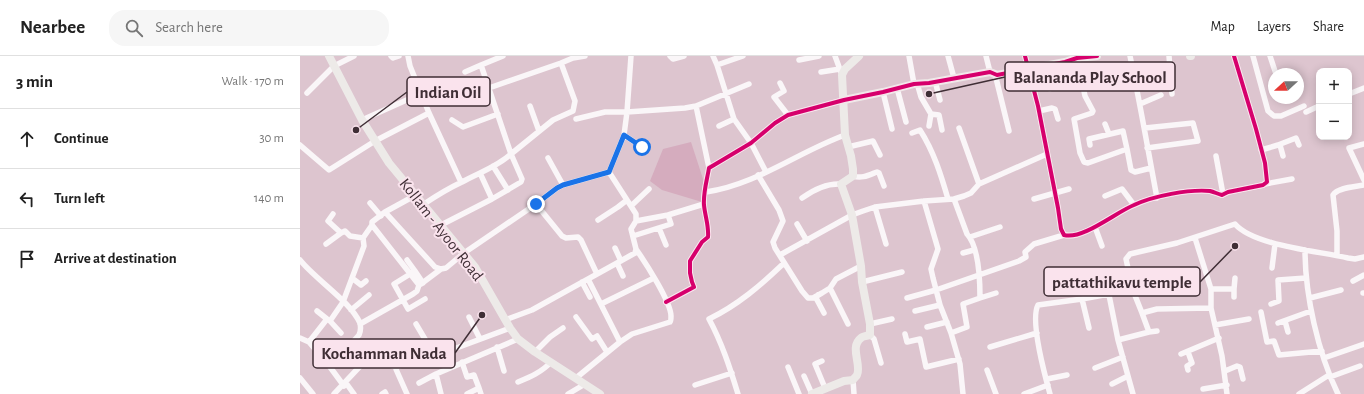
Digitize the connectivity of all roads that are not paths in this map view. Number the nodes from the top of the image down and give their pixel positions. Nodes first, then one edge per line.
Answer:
1 (329, 56) edge
2 (354, 56) edge
3 (391, 56) edge
4 (399, 56) edge
5 (408, 56) edge
6 (503, 56) edge
7 (585, 56) edge
8 (631, 56) edge
9 (670, 56) edge
10 (684, 56) edge
11 (713, 56) edge
12 (743, 56) edge
13 (819, 56) edge
14 (835, 56) edge
15 (859, 56) edge
16 (909, 56) edge
17 (948, 56) edge
18 (986, 56) edge
19 (1025, 56) edge
20 (1097, 56) edge
21 (1130, 56) edge
22 (1169, 56) edge
23 (1234, 56) edge
24 (1253, 56) edge
25 (1270, 56) edge
26 (344, 58) edge
27 (1077, 58) junction
28 (799, 60) dead end
29 (1063, 60) edge
30 (561, 63) junction
31 (481, 65) junction
32 (717, 65) junction
33 (334, 66) junction
34 (1045, 66) junction
35 (1274, 68) edge
36 (1028, 69) junction
37 (464, 72) dead end
38 (821, 72) dead end
39 (841, 72) junction
40 (992, 73) junction
41 (954, 78) junction
42 (935, 81) junction
43 (780, 83) dead end
44 (916, 83) junction
45 (749, 84) dead end
46 (1067, 84) dead end
47 (447, 88) dead end
48 (489, 88) junction
49 (897, 88) junction
50 (1364, 88) edge
51 (1050, 89) dead end
52 (883, 92) junction
53 (307, 93) dead end
54 (1352, 93) edge
55 (726, 94) junction
56 (1172, 94) dead end
57 (1161, 95) dead end
58 (421, 96) junction
59 (844, 100) junction
60 (940, 100) dead end
61 (1140, 104) junction
62 (530, 106) dead end
63 (696, 106) junction
64 (1316, 107) edge
65 (628, 112) junction
66 (1039, 112) junction
67 (429, 113) junction
68 (498, 114) junction
69 (931, 114) junction
70 (788, 115) junction
71 (576, 119) dead end
72 (734, 119) junction
73 (1058, 119) dead end
74 (362, 120) junction
75 (452, 120) dead end
76 (906, 122) dead end
77 (1105, 124) dead end
78 (719, 126) dead end
79 (929, 126) dead end
80 (959, 128) dead end
81 (1145, 128) junction
82 (892, 129) dead end
83 (942, 130) dead end
84 (539, 131) junction
85 (1009, 131) dead end
86 (912, 133) dead end
87 (1109, 134) junction
88 (624, 135) junction
89 (845, 135) junction
90 (375, 141) junction
91 (751, 143) junction
92 (300, 144) edge
93 (1364, 144) edge
94 (1090, 145) dead end
95 (1280, 145) junction
96 (1299, 145) dead end
97 (642, 147) dead end
98 (848, 147) junction
99 (1147, 148) junction
100 (1127, 149) junction
101 (1261, 150) junction
102 (511, 154) junction
103 (1047, 154) junction
104 (880, 156) dead end
105 (1216, 156) dead end
106 (1283, 156) dead end
107 (548, 158) dead end
108 (493, 166) junction
109 (709, 168) junction
110 (1151, 168) junction
111 (609, 172) junction
112 (766, 172) junction
113 (480, 173) junction
114 (758, 175) junction
115 (853, 176) junction
116 (1292, 179) dead end
117 (461, 182) junction
118 (841, 184) junction
119 (979, 184) junction
120 (1265, 184) junction
121 (1364, 184) edge
122 (563, 185) junction
123 (884, 186) dead end
124 (648, 189) dead end
125 (1069, 189) dead end
126 (508, 190) junction
127 (706, 192) junction
128 (1056, 193) junction
129 (1223, 194) junction
130 (416, 195) junction
131 (1105, 196) dead end
132 (802, 198) dead end
133 (1157, 198) junction
134 (492, 199) junction
135 (951, 199) junction
136 (1034, 199) dead end
137 (627, 200) junction
138 (924, 201) junction
139 (370, 203) dead end
140 (424, 204) junction
141 (536, 204) junction
142 (704, 204) junction
143 (1134, 204) junction
144 (631, 206) junction
145 (875, 208) junction
146 (333, 214) dead end
147 (383, 214) junction
148 (668, 215) junction
149 (852, 215) junction
150 (598, 220) dead end
151 (636, 221) junction
152 (797, 224) dead end
153 (441, 225) junction
154 (372, 226) junction
155 (1000, 227) dead end
156 (1095, 227) junction
157 (659, 228) junction
158 (341, 233) junction
159 (1064, 235) junction
160 (634, 236) junction
161 (970, 237) junction
162 (363, 238) junction
163 (1195, 238) junction
164 (807, 241) junction
165 (326, 244) dead end
166 (886, 244) dead end
167 (1275, 244) junction
168 (666, 245) dead end
169 (1102, 246) dead end
170 (615, 248) dead end
171 (636, 249) junction
172 (974, 250) junction
173 (1305, 250) junction
174 (464, 253) junction
175 (963, 253) dead end
176 (1338, 255) junction
177 (780, 256) junction
178 (1364, 257) edge
179 (300, 260) edge
180 (407, 260) dead end
181 (619, 262) junction
182 (784, 263) junction
183 (861, 266) junction
184 (1272, 268) dead end
185 (441, 269) junction
186 (902, 272) dead end
187 (413, 273) junction
188 (597, 274) junction
189 (979, 275) junction
190 (1364, 275) edge
191 (623, 276) dead end
192 (352, 278) junction
193 (654, 278) junction
194 (1235, 278) dead end
195 (1306, 278) junction
196 (588, 279) junction
197 (366, 281) dead end
198 (1353, 281) dead end
199 (582, 282) junction
200 (862, 282) junction
201 (421, 284) junction
202 (1132, 287) junction
203 (830, 288) junction
204 (1211, 289) junction
205 (1234, 289) junction
206 (936, 290) junction
207 (1341, 290) dead end
208 (996, 293) dead end
209 (369, 295) dead end
210 (818, 295) junction
211 (1109, 295) junction
212 (590, 297) dead end
213 (1234, 297) dead end
214 (907, 298) dead end
215 (980, 298) junction
216 (1310, 298) junction
217 (425, 299) dead end
218 (402, 300) junction
219 (1082, 300) junction
220 (344, 302) junction
221 (666, 302) junction
222 (601, 304) junction
223 (1271, 304) dead end
224 (940, 305) junction
225 (1211, 308) junction
226 (351, 310) junction
227 (317, 311) dead end
228 (915, 311) dead end
229 (1311, 311) junction
230 (1261, 312) dead end
231 (824, 313) dead end
232 (1142, 313) junction
233 (469, 317) dead end
234 (576, 317) dead end
235 (892, 319) dead end
236 (1249, 319) dead end
237 (329, 320) junction
238 (505, 320) junction
239 (1285, 321) junction
240 (947, 322) junction
241 (1278, 323) dead end
242 (360, 324) junction
243 (416, 324) dead end
244 (848, 324) dead end
245 (870, 324) junction
246 (1215, 325) junction
247 (927, 327) dead end
248 (510, 328) junction
249 (562, 328) dead end
250 (1089, 328) dead end
251 (1157, 331) dead end
252 (341, 332) dead end
253 (1149, 332) junction
254 (1288, 332) dead end
255 (951, 333) junction
256 (905, 334) dead end
257 (1037, 334) junction
258 (870, 335) junction
259 (300, 338) edge
260 (1219, 338) junction
261 (480, 339) junction
262 (518, 339) junction
263 (1118, 340) junction
264 (309, 342) junction
265 (620, 342) junction
266 (389, 344) dead end
267 (1364, 344) edge
268 (497, 347) junction
269 (990, 347) dead end
270 (535, 352) junction
271 (607, 352) junction
272 (1188, 352) junction
273 (1322, 352) junction
274 (1181, 354) dead end
275 (435, 356) junction
276 (1123, 357) junction
277 (1324, 358) junction
278 (958, 359) junction
279 (822, 361) dead end
280 (462, 362) junction
281 (550, 362) junction
282 (881, 363) dead end
283 (1360, 366) dead end
284 (330, 367) junction
285 (395, 367) junction
286 (788, 367) dead end
287 (1095, 368) dead end
288 (987, 370) dead end
289 (1188, 370) dead end
290 (504, 371) dead end
291 (1225, 371) junction
292 (732, 373) junction
293 (436, 374) junction
294 (1067, 375) dead end
295 (804, 376) dead end
296 (1128, 376) junction
297 (1330, 376) junction
298 (300, 378) edge
299 (576, 378) junction
300 (1243, 379) dead end
301 (853, 380) junction
302 (518, 382) dead end
303 (1047, 382) junction
304 (419, 383) dead end
305 (345, 384) junction
306 (585, 384) junction
307 (1112, 384) dead end
308 (695, 385) dead end
309 (1227, 385) junction
310 (479, 388) junction
311 (825, 388) junction
312 (1203, 389) dead end
313 (313, 394) edge
314 (334, 394) edge
315 (354, 394) edge
316 (382, 394) edge
317 (386, 394) edge
318 (406, 394) edge
319 (441, 394) edge
320 (467, 394) edge
321 (481, 394) edge
322 (568, 394) edge
323 (600, 394) edge
324 (738, 394) edge
325 (799, 394) edge
326 (812, 394) edge
327 (854, 394) edge
328 (963, 394) edge
329 (996, 394) edge
330 (1024, 394) edge
331 (1050, 394) edge
332 (1133, 394) edge
333 (1227, 394) edge
334 (1299, 394) edge
335 (1338, 394) edge

1 - 33 street, Kollam - Ayoor Road
2 - 26 street
3 - 4 street
5 - 58 street
6 - 31 street
7 - 30 street
8 - 65 street
9 - 10 street
11 - 32 street
12 - 32 street
13 - 28 street
14 - 39 street
15 - 39 street
16 - 44 street
17 - 41 street
18 - 40 street
19 - 36 street
20 - 27 street
21 - 61 street
22 - 56 street
23 - 101 street
24 - 64 street
25 - 35 street
26 - 33 street
27 - 29 street
27 - 100 street
29 - 34 street
29 - 46 street
30 - 48 street
30 - 84 street
31 - 37 street
31 - 48 street
32 - 55 street
33 - 53 street
33 - 74 street, Kollam - Ayoor Road
34 - 36 street
34 - 51 street
36 - 40 street
36 - 66 street
38 - 39 street
39 - 59 street
40 - 41 street
40 - 85 street
41 - 42 street
42 - 44 street
42 - 60 street
43 - 70 street
44 - 49 street
44 - 69 street
45 - 55 street
47 - 58 street
48 - 68 street
49 - 52 street
49 - 76 street
50 - 54 street
52 - 59 street
52 - 82 street
55 - 63 street
55 - 72 street
57 - 61 street
58 - 67 street
58 - 74 street
59 - 70 street
59 - 89 street
61 - 81 street
62 - 84 street
63 - 65 street
63 - 109 street
65 - 71 street
65 - 88 street
66 - 73 street
66 - 103 street
67 - 90 street
67 - 117 street
68 - 75 street
68 - 102 street
69 - 79 street
69 - 83 street
70 - 91 street
72 - 78 street
72 - 91 street
74 - 90 street, Kollam - Ayoor Road
77 - 87 street
80 - 119 street
81 - 99 street
81 - 99 street
84 - 102 street
86 - 135 street
87 - 94 street
87 - 100 street
88 - 97 street
88 - 111 street
89 - 98 street
89 - 112 street
90 - 92 street
90 - 130 street, Kollam - Ayoor Road
91 - 109 street
91 - 112 street
93 - 121 street
95 - 96 street
95 - 101 street
95 - 106 street
98 - 104 street
98 - 115 street
99 - 110 street
100 - 110 street
101 - 120 street
102 - 108 street
102 - 126 street
103 - 119 street
103 - 128 street
105 - 129 street
107 - 122 street
108 - 113 street
108 - 126 street
109 - 127 street
110 - 133 street
111 - 122 street
111 - 137 street
112 - 114 street
113 - 117 street
113 - 134 street
114 - 127 street
114 - 177 street
115 - 118 street
115 - 123 street
116 - 120 street
117 - 140 street
118 - 132 street
118 - 149 street
119 - 135 street
120 - 129 street
121 - 176 street
122 - 141 street
124 - 144 street
125 - 128 street
126 - 134 street
127 - 142 street
128 - 136 street
128 - 159 street
129 - 133 street
130 - 140 street, Kollam - Ayoor Road
130 - 147 street
131 - 143 street
133 - 143 street
134 - 153 street
135 - 138 street
135 - 161 street
137 - 144 street
137 - 150 street
138 - 145 street
138 - 206 street
139 - 147 street
140 - 153 street, Kollam - Ayoor Road
141 - 174 street
141 - 188 street
142 - 148 street
142 - 221 street
143 - 156 street
144 - 151 street
145 - 149 street
145 - 166 street
146 - 158 street
147 - 154 street
147 - 185 street
148 - 151 street
148 - 157 street
149 - 164 street
149 - 183 street
151 - 160 street
152 - 164 street
153 - 174 street, Kollam - Ayoor Road
154 - 162 street
154 - 187 street
155 - 161 street
156 - 159 street
156 - 169 street
157 - 160 street
157 - 168 street
158 - 162 street
158 - 165 street
159 - 189 street
160 - 171 street
161 - 172 street
162 - 192 street
163 - 167 street
163 - 202 street
163 - 204 street
164 - 177 street
167 - 173 street
167 - 184 street
170 - 181 street
171 - 181 street
171 - 193 street
172 - 175 street
172 - 189 street
173 - 176 street
173 - 195 street
174 - 185 street
174 - 238 street, Kollam - Ayoor Road
176 - 178 street
177 - 182 street
179 - 220 street
180 - 187 street
181 - 188 street
181 - 191 street
182 - 210 street
182 - 292 street
183 - 200 street
183 - 203 street
185 - 201 street
186 - 200 street
187 - 201 street
187 - 218 street
188 - 196 street
189 - 206 street
189 - 215 street
190 - 198 street
192 - 197 street
192 - 220 street
193 - 221 street
193 - 222 street
194 - 205 street
195 - 216 street
195 - 223 street
196 - 199 street
196 - 222 street
199 - 212 street
199 - 238 street
200 - 245 street
201 - 218 street
202 - 211 street
202 - 232 street
203 - 210 street
203 - 244 street
204 - 205 street
204 - 225 street
205 - 213 street
206 - 214 street
206 - 224 street
207 - 216 street
208 - 215 street
209 - 226 street
210 - 231 street
211 - 219 street
211 - 263 street
215 - 255 street
216 - 229 street
217 - 218 street
218 - 242 street
219 - 250 street
219 - 257 street
220 - 226 street
220 - 237 street
221 - 265 street
222 - 265 street
224 - 228 street
224 - 240 street
225 - 232 street
225 - 246 street
226 - 242 street
227 - 237 street
229 - 239 street
229 - 273 street
230 - 273 street
232 - 253 street
233 - 261 street
234 - 271 street
235 - 245 street
236 - 246 street
237 - 252 street
237 - 264 street
238 - 248 street, Kollam - Ayoor Road
239 - 241 street
239 - 254 street
240 - 247 street
240 - 255 street
242 - 284 street
243 - 275 street
245 - 258 street
246 - 260 street
248 - 261 street
248 - 262 street, Kollam - Ayoor Road
249 - 270 street
251 - 253 street
253 - 263 street
255 - 278 street
256 - 278 street
257 - 269 street
257 - 303 street
258 - 282 street
258 - 301 street
259 - 264 street
260 - 272 street
260 - 291 street
261 - 275 street
262 - 268 street
262 - 270 street, Kollam - Ayoor Road
263 - 276 street
264 - 284 street
265 - 271 street
266 - 285 street
267 - 277 street
268 - 280 street
268 - 290 street
270 - 281 street, Kollam - Ayoor Road
271 - 299 street
272 - 274 street
272 - 289 street
273 - 277 street
275 - 285 street
276 - 287 street
276 - 296 street
277 - 297 street
278 - 328 street
279 - 311 street
280 - 293 street
280 - 310 street
281 - 299 street, Kollam - Ayoor Road
281 - 302 street
283 - 297 street
284 - 305 street
285 - 305 street
285 - 318 street
286 - 325 street
288 - 329 street
291 - 300 street
291 - 309 street
292 - 308 street
292 - 324 street
293 - 304 street
293 - 319 street
294 - 303 street
295 - 326 street
296 - 307 street
296 - 332 street
297 - 334 street
297 - 335 street
298 - 313 street
299 - 306 street, Kollam - Ayoor Road
301 - 311 street
301 - 327 street
303 - 330 street
303 - 331 street
305 - 314 street
305 - 315 street
306 - 322 street
306 - 323 street, Kollam - Ayoor Road
309 - 312 street
309 - 333 street
310 - 320 street
310 - 321 street
311 - 326 street
316 - 317 street

